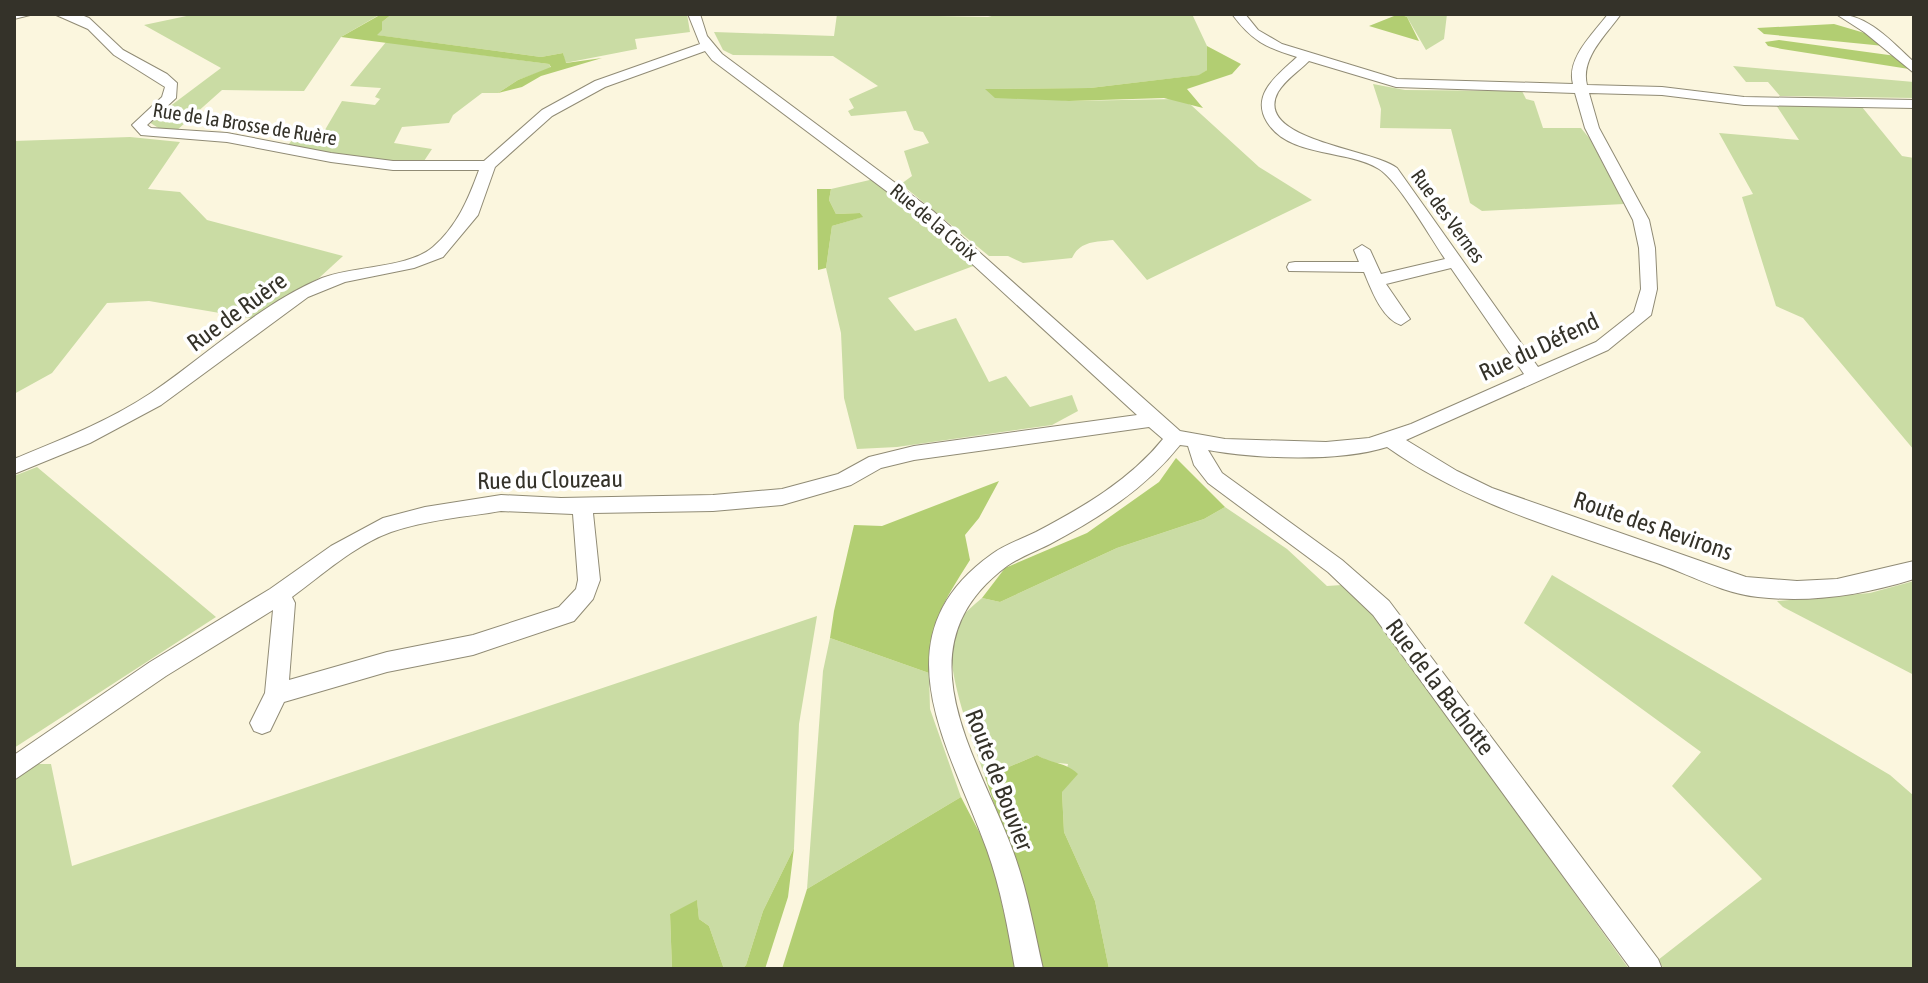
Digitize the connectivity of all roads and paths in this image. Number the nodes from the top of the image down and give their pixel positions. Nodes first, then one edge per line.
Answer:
1 (28, 14) edge
2 (694, 14) edge
3 (1238, 14) edge
4 (1615, 14) edge
5 (1842, 14) edge
6 (14, 15) edge
7 (71, 15) edge
8 (706, 46) junction
9 (1305, 57) junction
10 (1914, 69) edge
11 (1580, 87) junction
12 (1914, 104) edge
13 (488, 165) junction
14 (1456, 261) junction
15 (1369, 266) junction
16 (1295, 267) dead end
17 (1401, 319) dead end
18 (1536, 377) junction
19 (1152, 420) junction
20 (1390, 439) junction
21 (1186, 440) junction
22 (14, 467) edge
23 (582, 506) junction
24 (1914, 570) edge
25 (278, 595) junction
26 (276, 694) junction
27 (262, 723) dead end
28 (14, 769) edge
29 (1029, 969) edge
30 (1648, 969) edge

1 - 6 street
2 - 8 street
3 - 9 street
4 - 11 street, Rue du Défend
5 - 10 street
7 - 13 street, Rue de la Brosse de Ruère
8 - 13 street, Rue de Ruère
8 - 19 street, Rue de la Croix
9 - 11 street
9 - 14 street, Rue des Vernes
11 - 12 street
11 - 18 street, Rue du Défend
13 - 22 street, Rue de Ruère
14 - 15 street
14 - 18 street, Rue des Vernes
15 - 16 street
15 - 17 street
18 - 20 street, Rue du Défend
19 - 21 street, Rue de la Croix
19 - 23 street, Rue du Clouzeau
20 - 21 street, Rue du Défend
20 - 24 street, Route des Revirons
21 - 29 street, Route de Bouvier
21 - 30 street, Rue de la Bachotte
23 - 25 street, Rue du Clouzeau
23 - 26 street
25 - 26 street
25 - 28 street, Rue du Clouzeau
26 - 27 street

